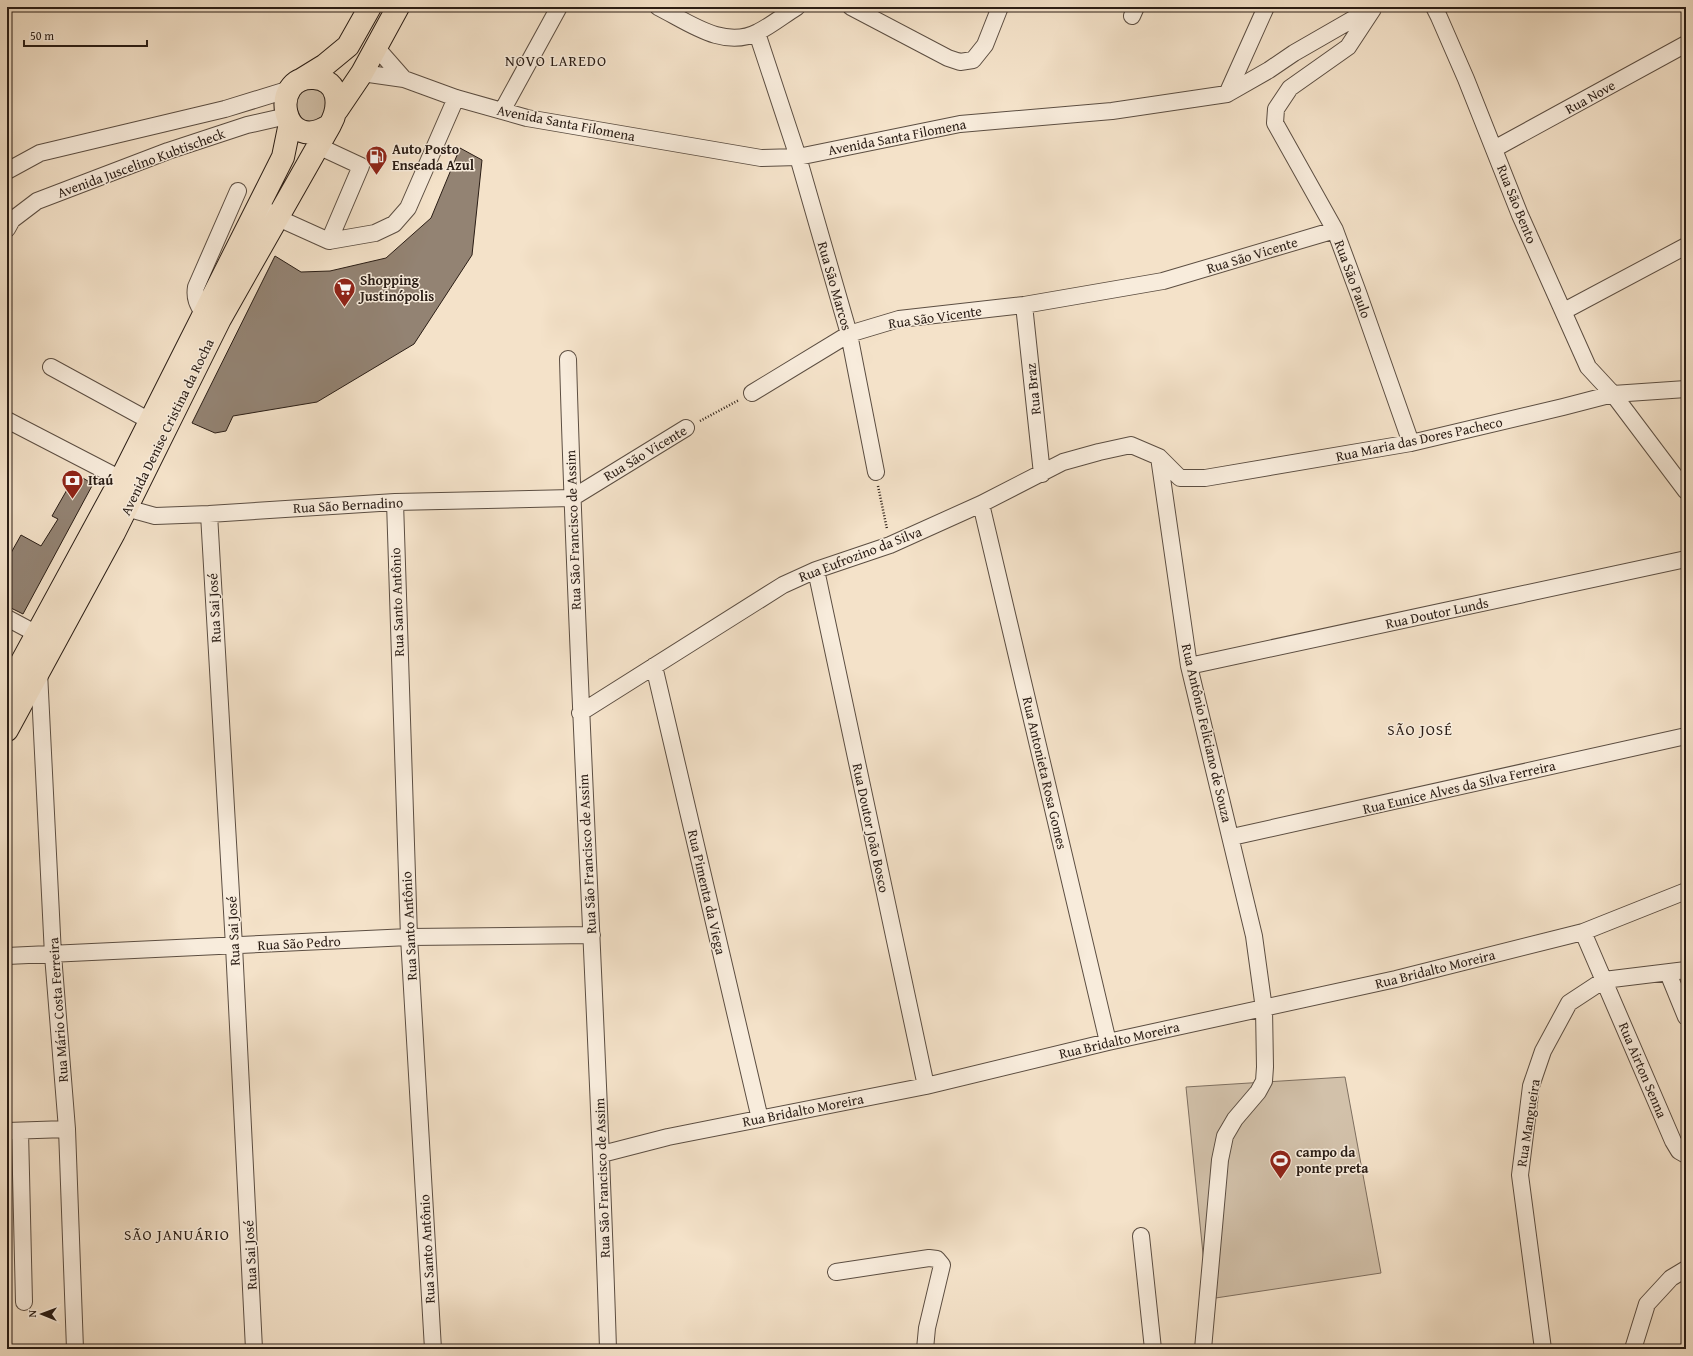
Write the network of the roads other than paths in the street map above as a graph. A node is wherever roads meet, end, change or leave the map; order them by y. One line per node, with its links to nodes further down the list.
1 (370, 7): 16 (highway)
2 (398, 7): 13 (highway, Avenida Denise Cristina da Rocha)
3 (559, 7): 19 (street)
4 (658, 7): 11 (street)
5 (850, 7): 6 (street)
6 (1000, 7)
7 (1266, 7): 17 (street)
8 (1375, 7): 17 (street, Avenida Santa Filomena); 30 (street, Rua São Paulo)
9 (1434, 7): 23 (street, Rua São Bento)
10 (794, 8): 11 (street)
11 (757, 33): 24 (street, Rua São Marcos)
12 (1686, 44): 23 (street, Rua Nove)
13 (375, 46): 14 (highway, Avenida Denise Cristina da Rocha); 15 (street, Avenida Santa Filomena)
14 (362, 73): 15 (street, Avenida Santa Filomena); 20 (highway, Avenida Denise Cristina da Rocha)
15 (404, 79): 18 (street, Avenida Santa Filomena)
16 (294, 85): 20 (highway); 21 (highway); 25 (street, Avenida Juscelino Kubtischeck)
17 (1227, 94): 24 (street, Avenida Santa Filomena)
18 (456, 98): 19 (street, Avenida Santa Filomena); 31 (street)
19 (502, 112): 24 (street, Avenida Santa Filomena)
20 (334, 118): 21 (highway); 22 (highway, Avenida Denise Cristina da Rocha)
21 (288, 120): 27 (highway, Avenida Denise Cristina da Rocha); 29 (street, Avenida Juscelino Kubtischeck)
22 (318, 146): 28 (highway, Avenida Denise Cristina da Rocha); 31 (street)
23 (1494, 149): 34 (street, Rua São Bento)
24 (798, 157): 36 (street, Rua São Marcos)
25 (7, 171)
26 (238, 190): 35 (street)
27 (259, 205): 28 (street); 35 (highway, Avenida Denise Cristina da Rocha)
28 (278, 218): 31 (street); 54 (highway, Avenida Denise Cristina da Rocha)
29 (7, 229)
30 (1335, 230): 33 (street, Rua São Vicente); 45 (street, Rua São Paulo)
31 (329, 241)
32 (1686, 246): 34 (street)
33 (1024, 305): 36 (street, Rua São Vicente); 48 (street, Rua Braz)
34 (1564, 311): 41 (street, Rua São Bento)
35 (204, 315): 43 (highway, Avenida Denise Cristina da Rocha)
36 (849, 334): 40 (street, Rua São Vicente); 47 (street, Rua São Marcos)
37 (568, 359): 51 (street, Rua São Francisco de Assim)
38 (51, 367): 43 (street)
39 (1686, 389): 41 (street, Rua Maria das Dores Pacheco)
40 (752, 393)
41 (1613, 394): 45 (street, Rua Maria das Dores Pacheco); 50 (street, Rua São Bento)
42 (7, 420): 49 (street)
43 (150, 421): 49 (highway, Avenida Denise Cristina da Rocha)
44 (686, 428): 51 (street, Rua São Vicente)
45 (1411, 443): 46 (street, Rua Maria das Dores Pacheco)
46 (1159, 457): 48 (street, Rua Eufrozino da Silva); 61 (street, Rua Antônio Feliciano de Souza)
47 (876, 472)
48 (1042, 474): 53 (street, Rua Eufrozino da Silva)
49 (122, 478): 59 (highway, Avenida Denise Cristina da Rocha)
50 (1686, 491)
51 (572, 498): 52 (street, Rua São Bernadino); 64 (street, Rua São Francisco de Assim)
52 (395, 502): 55 (street, Rua São Bernadino); 71 (street, Rua Santo Antônio)
53 (981, 504): 57 (street, Rua Eufrozino da Silva); 80 (street, Rua Antonieta Rosa Gomes)
54 (126, 508): 55 (street, Rua São Bernadino); 62 (highway, Avenida Denise Cristina da Rocha)
55 (209, 514): 72 (street, Rua Sai José)
56 (1686, 559): 61 (street, Rua Doutor Lunds)
57 (816, 570): 60 (street, Rua Eufrozino da Silva); 81 (street, Rua Doutor João Bosco)
58 (7, 618): 59 (street)
59 (37, 634): 63 (highway, Avenida Denise Cristina da Rocha)
60 (654, 666): 64 (street, Rua Eufrozino da Silva); 82 (street, Rua Pimenta da Viega)
61 (1189, 666): 67 (street, Rua Antônio Feliciano de Souza)
62 (39, 671): 65 (highway, Avenida Denise Cristina da Rocha); 73 (street, Rua Mário Costa Ferreira)
63 (7, 689)
64 (580, 713): 70 (street, Rua São Francisco de Assim)
65 (7, 730)
66 (1686, 736): 67 (street, Rua Eunice Alves da Silva Ferreira)
67 (1232, 837): 78 (street, Rua Antônio Feliciano de Souza)
68 (1686, 891): 69 (street, Rua Bridalto Moreira)
69 (1583, 932): 77 (street); 78 (street, Rua Bridalto Moreira)
70 (592, 935): 71 (street, Rua São Pedro); 85 (street, Rua São Francisco de Assim)
71 (409, 937): 72 (street, Rua São Pedro); 93 (street, Rua Santo Antônio)
72 (234, 946): 73 (street, Rua São Pedro); 92 (street, Rua Sai José)
73 (53, 955): 74 (street, Rua São Pedro); 83 (street, Rua Mário Costa Ferreira)
74 (7, 956)
75 (1686, 970): 76 (street, Rua Mangueira)
76 (1668, 973): 77 (street, Rua Mangueira); 79 (street)
77 (1604, 980): 86 (street, Rua Airton Senna); 98 (street, Rua Mangueira)
78 (1264, 1009): 80 (street, Rua Bridalto Moreira); 97 (street, Rua Antônio Feliciano de Souza)
79 (1686, 1017)
80 (1108, 1042): 81 (street, Rua Bridalto Moreira)
81 (926, 1086): 82 (street, Rua Bridalto Moreira)
82 (760, 1118): 85 (street, Rua Bridalto Moreira)
83 (67, 1129): 84 (street); 91 (street, Rua Mário Costa Ferreira)
84 (14, 1131): 90 (street)
85 (602, 1154): 94 (street, Rua São Francisco de Assim)
86 (1686, 1155)
87 (1141, 1236): 96 (street)
88 (1686, 1269): 99 (street)
89 (836, 1272): 95 (street)
90 (24, 1302)
91 (75, 1349)
92 (254, 1349)
93 (432, 1349)
94 (608, 1349)
95 (925, 1349)
96 (1153, 1349)
97 (1204, 1349)
98 (1543, 1349)
99 (1633, 1349)

